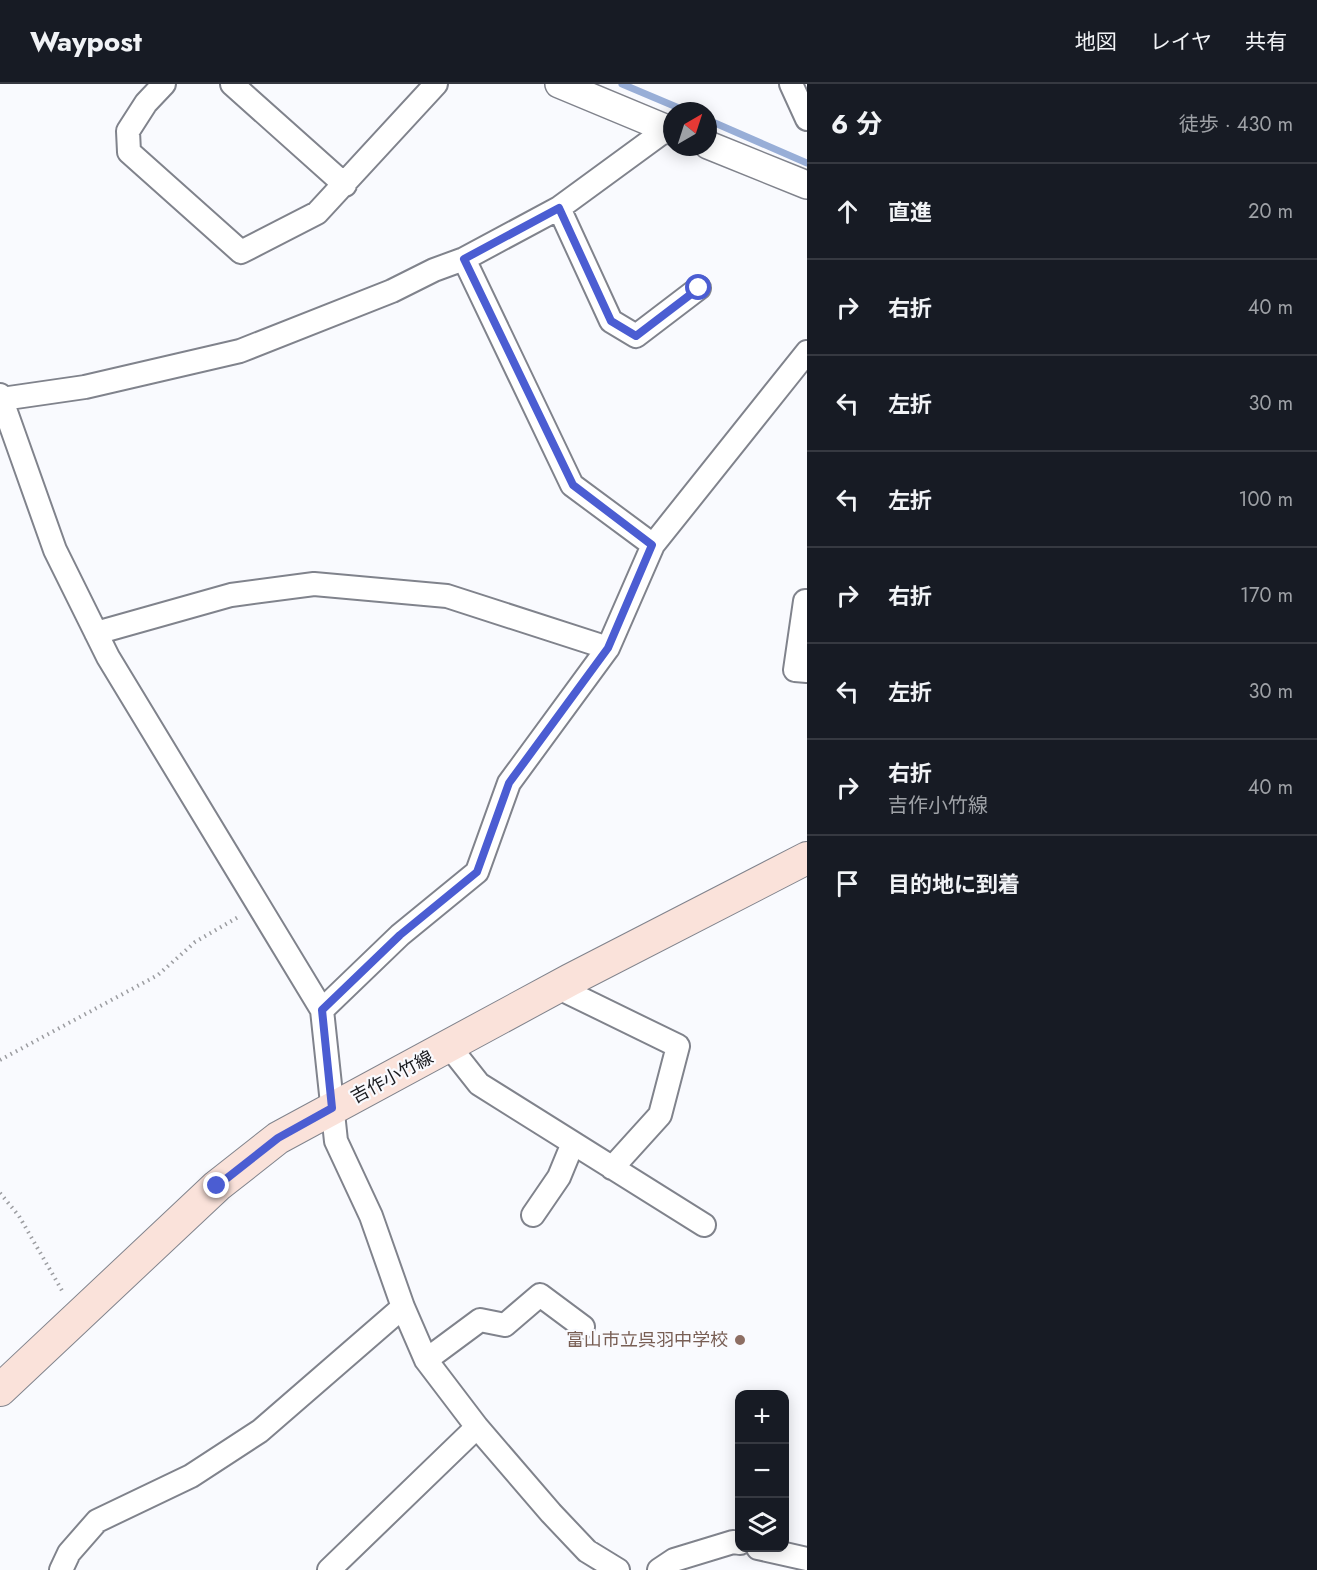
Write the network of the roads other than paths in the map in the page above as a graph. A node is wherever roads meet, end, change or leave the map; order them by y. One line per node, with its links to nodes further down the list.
1 (164, 84): 10 (street)
2 (232, 84): 10 (street)
3 (436, 84): 10 (street)
4 (560, 84): 7 (street)
5 (791, 84): 6 (street)
6 (807, 119)
7 (663, 127)
8 (663, 135): 12 (street)
9 (717, 149): 11 (street)
10 (345, 185)
11 (807, 185)
12 (559, 208): 13 (street); 14 (street)
13 (464, 259): 16 (street); 17 (street)
14 (699, 288)
15 (807, 352): 17 (street)
16 (1, 398): 19 (street)
17 (652, 545): 20 (street)
18 (807, 601): 21 (street)
19 (96, 633): 20 (street); 24 (street)
20 (608, 648): 24 (street)
21 (807, 671)
22 (807, 858): 23 (main road, 吉作小竹線)
23 (557, 987): 25 (main road, 吉作小竹線); 28 (street)
24 (322, 1010): 26 (street)
25 (449, 1046): 26 (main road, 吉作小竹線); 27 (street)
26 (332, 1108): 31 (street); 34 (main road, 吉作小竹線)
27 (573, 1143): 28 (street); 29 (street)
28 (612, 1168): 30 (street)
29 (533, 1215)
30 (704, 1225)
31 (402, 1307): 33 (street); 39 (street)
32 (583, 1327): 33 (street)
33 (426, 1360): 35 (street)
34 (0, 1390)
35 (477, 1427): 40 (street); 41 (street)
36 (735, 1542): 42 (street)
37 (776, 1552): 38 (street)
38 (807, 1559)
39 (61, 1570)
40 (329, 1570)
41 (618, 1570)
42 (659, 1570)

